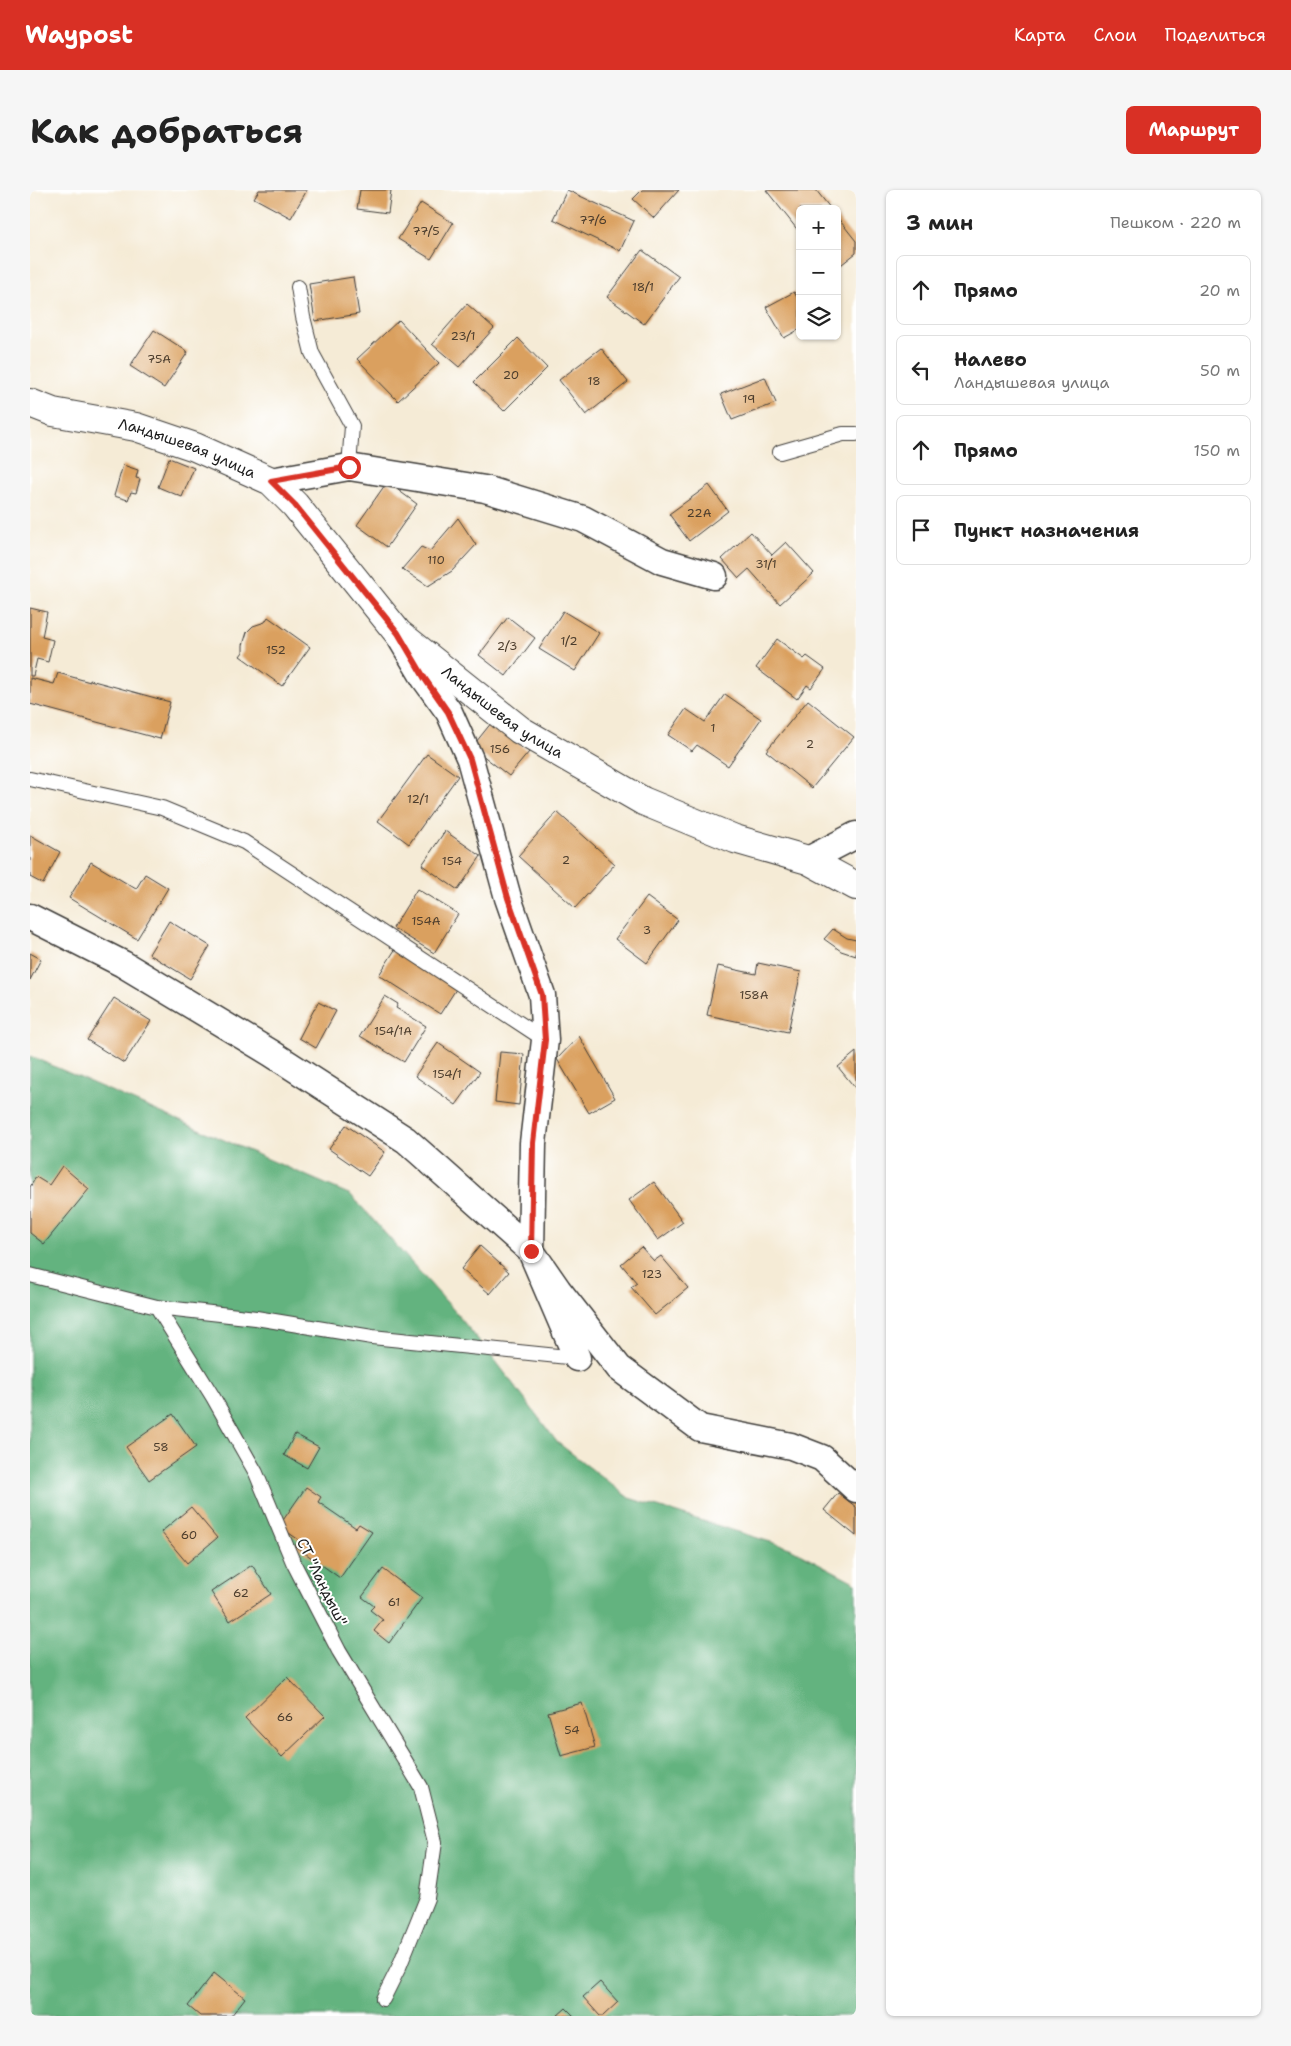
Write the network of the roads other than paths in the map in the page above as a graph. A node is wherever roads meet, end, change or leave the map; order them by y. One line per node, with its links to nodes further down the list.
1 (298, 287): 5 (lane)
2 (30, 403): 6 (street, Ландышевая улица)
3 (856, 434): 4 (lane)
4 (780, 452)
5 (349, 467): 6 (street); 7 (street)
6 (271, 481): 8 (street, Ландышевая улица)
7 (714, 576)
8 (398, 633): 11 (street, Ландышевая улица); 14 (street)
9 (30, 779): 14 (lane)
10 (856, 835): 11 (street)
11 (808, 860): 12 (street, Ландышевая улица)
12 (856, 886)
13 (30, 917): 15 (street)
14 (545, 1040): 15 (street)
15 (531, 1251): 18 (street); 19 (street)
16 (30, 1275): 17 (lane)
17 (157, 1307): 18 (lane); 20 (lane, СТ "Ландыш")
18 (577, 1358)
19 (856, 1489)
20 (383, 1999)

